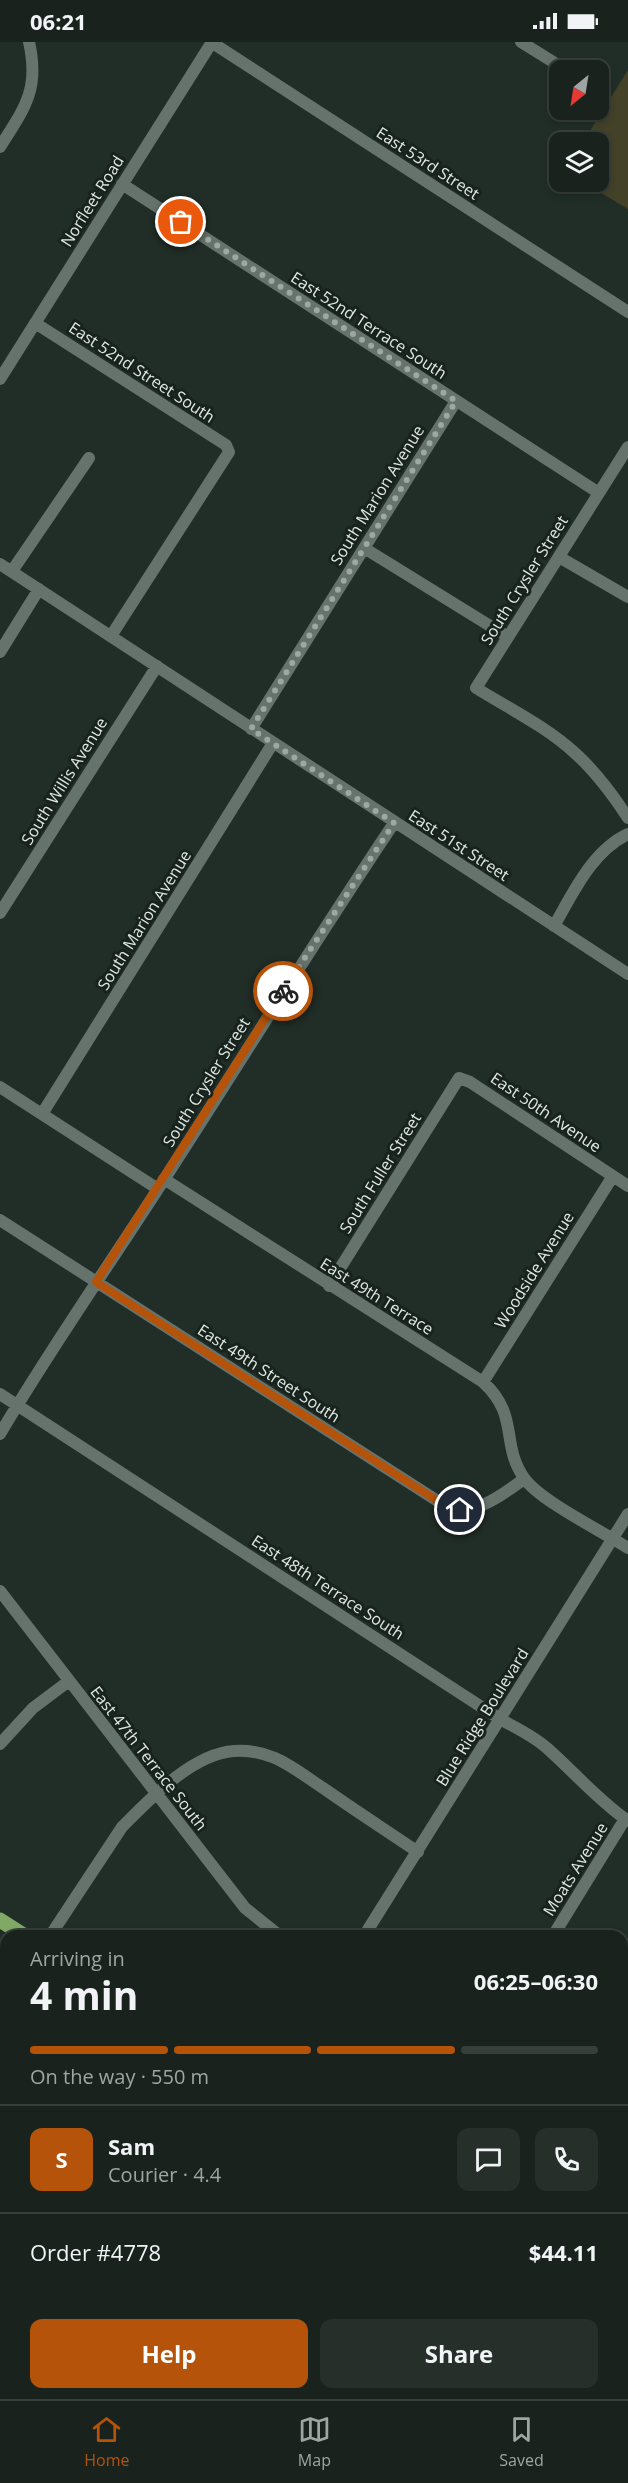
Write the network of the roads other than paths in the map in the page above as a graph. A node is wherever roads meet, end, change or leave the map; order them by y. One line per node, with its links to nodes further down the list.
1 (29, 42): 5 (street)
2 (211, 42): 6 (street, Norfleet Road); 7 (street, East 53rd Street)
3 (521, 42): 4 (street)
4 (550, 60)
5 (0, 147)
6 (122, 184): 8 (street, Norfleet Road); 10 (street, East 52nd Terrace South)
7 (628, 312)
8 (35, 323): 9 (street, Norfleet Road); 20 (street, East 52nd Street South)
9 (0, 379)
10 (456, 401): 13 (street, East 52nd Terrace South); 14 (street, South Marion Avenue)
11 (628, 447): 13 (street, South Crysler Street)
12 (89, 458): 17 (street)
13 (599, 493): 15 (street, South Crysler Street)
14 (364, 548): 21 (street); 24 (street, South Marion Avenue)
15 (559, 556): 19 (street); 21 (street, South Crysler Street)
16 (0, 564): 17 (street)
17 (12, 572): 18 (street)
18 (39, 589): 20 (street); 22 (street)
19 (628, 597)
20 (111, 636): 23 (street)
21 (508, 637): 26 (street, South Crysler Street)
22 (0, 652)
23 (157, 666): 24 (street); 29 (street, South Willis Avenue)
24 (251, 729): 25 (street, East 51st Street)
25 (273, 743): 27 (street, East 51st Street); 35 (street, South Marion Avenue)
26 (628, 818)
27 (394, 823): 31 (street, East 51st Street); 37 (street, South Crysler Street)
28 (628, 834): 31 (street)
29 (4, 899): 30 (street, South Willis Avenue)
30 (0, 913)
31 (554, 926): 32 (street, East 51st Street)
32 (628, 974)
33 (459, 1078): 36 (street, East 50th Avenue); 41 (street, South Fuller Street)
34 (0, 1087): 35 (street, East 49th Terrace)
35 (42, 1114): 37 (street, East 49th Terrace)
36 (613, 1176): 38 (street, East 50th Avenue); 42 (street, Woodside Avenue)
37 (161, 1184): 40 (street, South Crysler Street); 41 (street, East 49th Terrace)
38 (628, 1186)
39 (0, 1220): 40 (street, East 49th Street South)
40 (96, 1282): 44 (street, South Crysler Street); 46 (street, East 49th Street South)
41 (329, 1286): 42 (street, East 49th Terrace)
42 (483, 1382): 46 (street, East 49th Terrace)
43 (0, 1394): 44 (street, East 48th Terrace South)
44 (17, 1406): 45 (street, South Crysler Street); 52 (street, East 48th Terrace South)
45 (0, 1434)
46 (524, 1479): 48 (street)
47 (628, 1514): 48 (street, Blue Ridge Boulevard)
48 (613, 1538): 49 (street); 52 (street, Blue Ridge Boulevard)
49 (628, 1548)
50 (0, 1591): 51 (street, East 47th Terrace South)
51 (69, 1681): 53 (street); 54 (street, East 47th Terrace South)
52 (500, 1719): 55 (street, East 48th Terrace South); 56 (street, Blue Ridge Boulevard)
53 (0, 1744)
54 (156, 1794): 56 (street); 59 (street); 60 (street, East 47th Terrace South)
55 (627, 1820): 62 (street, Moats Avenue)
56 (418, 1851): 61 (street, Blue Ridge Boulevard)
57 (0, 1920): 58 (main road)
58 (16, 1930)
59 (54, 1930)
60 (272, 1930)
61 (368, 1930)
62 (557, 1930)

